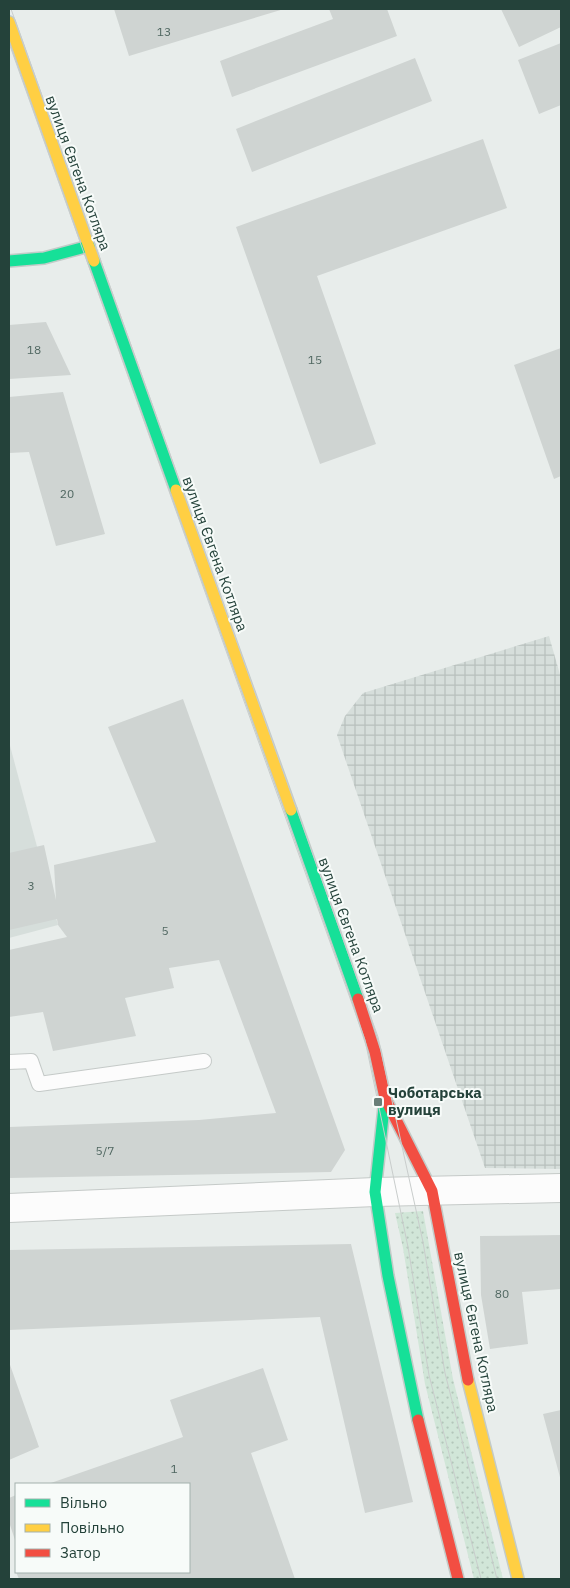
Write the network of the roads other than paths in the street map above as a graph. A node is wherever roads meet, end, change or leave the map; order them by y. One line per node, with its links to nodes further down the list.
1 (9, 22): 2 (main road, вулиця Євгена Котляра)
2 (12, 39): 3 (main road, вулиця Євгена Котляра)
3 (89, 246): 4 (main road); 7 (main road, вулиця Євгена Котляра)
4 (9, 261)
5 (204, 1061): 6 (lane)
6 (9, 1062)
7 (385, 1098): 9 (main road, вулиця Євгена Котляра); 10 (main road, вулиця Євгена Котляра)
8 (561, 1188): 9 (street)
9 (432, 1191): 10 (street); 13 (main road, вулиця Євгена Котляра)
10 (375, 1192): 11 (street); 12 (main road, вулиця Євгена Котляра)
11 (9, 1208)
12 (458, 1579)
13 (518, 1579)

